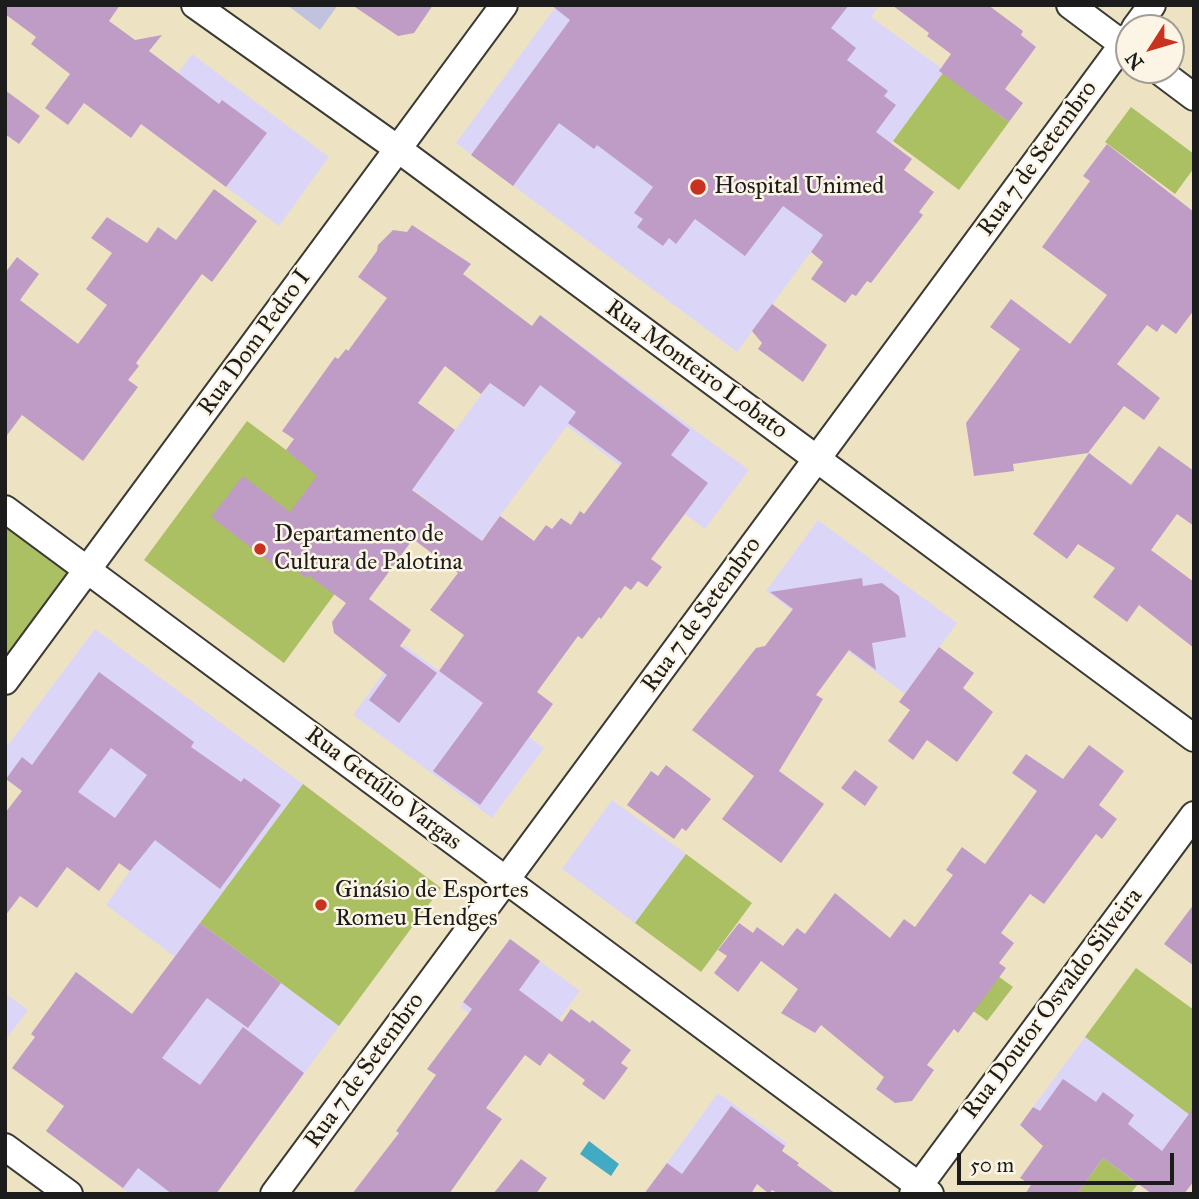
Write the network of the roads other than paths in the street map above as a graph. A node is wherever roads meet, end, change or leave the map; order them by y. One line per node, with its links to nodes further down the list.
1 (195, 5): 8 (street, Rua Monteiro Lobato)
2 (504, 5): 8 (street, Rua Dom Pedro I)
3 (1070, 5): 4 (street)
4 (1115, 31)
5 (1115, 58): 9 (street, Rua 7 de Setembro)
6 (1177, 84): 7 (street)
7 (1194, 97)
8 (398, 149): 9 (street, Rua Monteiro Lobato); 11 (street, Rua Dom Pedro I)
9 (817, 459): 13 (street, Rua Monteiro Lobato); 15 (street, Rua 7 de Setembro)
10 (5, 509): 11 (street, Rua Getúlio Vargas)
11 (87, 570): 12 (street, Rua Dom Pedro I); 15 (street, Rua Getúlio Vargas)
12 (5, 681)
13 (1194, 738)
14 (1194, 815): 17 (street, Rua Doutor Osvaldo Silveira)
15 (506, 880): 17 (street, Rua Getúlio Vargas); 19 (street, Rua 7 de Setembro)
16 (5, 1147): 18 (street)
17 (920, 1191)
18 (69, 1194)
19 (274, 1194)

